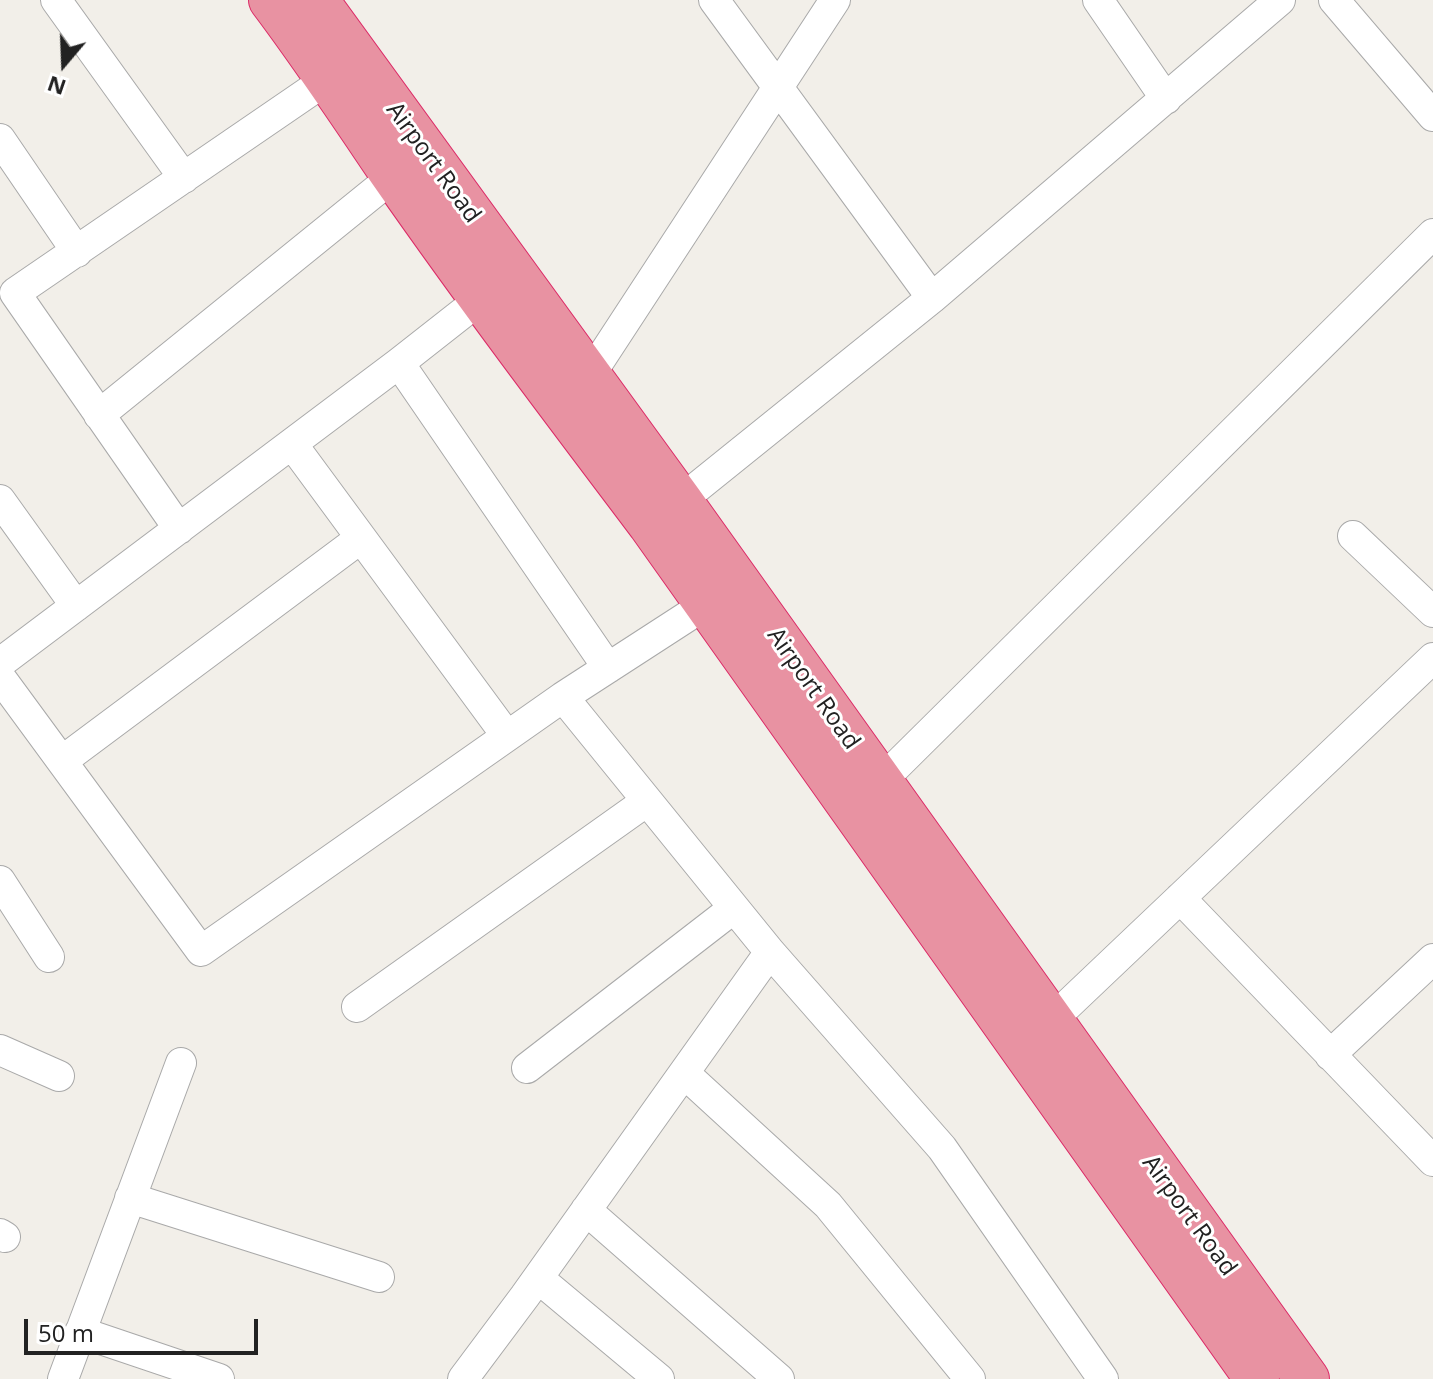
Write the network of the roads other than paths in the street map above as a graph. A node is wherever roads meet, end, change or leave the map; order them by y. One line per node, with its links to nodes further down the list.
1 (56, 0): 15 (street)
2 (271, 0): 9 (highway, Airport Road)
3 (316, 0): 22 (highway, Airport Road)
4 (714, 0): 10 (street)
5 (835, 0): 10 (street)
6 (1098, 0): 11 (street)
7 (1280, 0): 11 (street)
8 (1334, 0): 12 (street)
9 (329, 78): 14 (highway, Airport Road); 15 (street)
10 (778, 88): 20 (street); 22 (street)
11 (1166, 99): 20 (street)
12 (1433, 116)
13 (0, 139): 17 (street)
14 (394, 176): 19 (highway, Airport Road); 23 (street)
15 (184, 178): 17 (street)
16 (1433, 234): 40 (street)
17 (77, 252): 18 (street)
18 (8, 297): 23 (street)
19 (483, 297): 21 (street); 30 (highway, Airport Road)
20 (932, 298): 26 (street)
21 (399, 363): 24 (street); 35 (street)
22 (588, 378): 26 (highway, Airport Road)
23 (99, 415): 27 (street)
24 (292, 444): 27 (street); 29 (street)
25 (0, 500): 31 (street)
26 (680, 501): 40 (highway, Airport Road)
27 (179, 529): 31 (street)
28 (1353, 536): 32 (street)
29 (361, 538): 38 (street); 39 (street)
30 (705, 605): 35 (street); 40 (highway, Airport Road)
31 (76, 606): 34 (street)
32 (1433, 612)
33 (1433, 658): 43 (street)
34 (0, 663)
35 (608, 668): 37 (street)
36 (0, 677): 39 (street)
37 (563, 697): 38 (street); 41 (street)
38 (507, 736): 39 (street)
39 (62, 761)
40 (866, 796): 49 (highway, Airport Road)
41 (647, 801): 44 (street); 48 (street)
42 (0, 881): 46 (street)
43 (1180, 898): 49 (street); 51 (street)
44 (734, 908): 45 (street); 53 (street)
45 (770, 952): 54 (street); 68 (street)
46 (49, 957)
47 (1433, 959): 51 (street)
48 (357, 1007)
49 (1036, 1036): 69 (highway, Airport Road); 70 (highway, Airport Road)
50 (0, 1050): 55 (street)
51 (1330, 1055): 56 (street)
52 (181, 1063): 57 (street)
53 (527, 1068)
54 (684, 1073): 58 (street); 67 (street)
55 (59, 1076)
56 (1433, 1161)
57 (130, 1198): 59 (street); 61 (street)
58 (586, 1210): 60 (street); 66 (street)
59 (379, 1277)
60 (538, 1278): 64 (street); 65 (street)
61 (80, 1332): 62 (street); 63 (street)
62 (63, 1379)
63 (219, 1379)
64 (463, 1379)
65 (659, 1379)
66 (779, 1379)
67 (970, 1379)
68 (1103, 1379)
69 (1257, 1379)
70 (1307, 1379)

